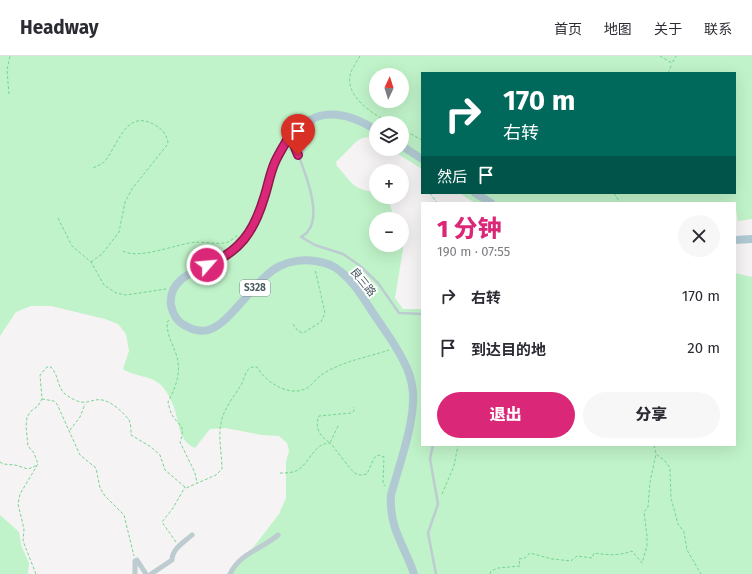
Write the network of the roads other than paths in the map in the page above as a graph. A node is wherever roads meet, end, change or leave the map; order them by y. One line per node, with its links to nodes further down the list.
1 (316, 116): 2 (main road); 3 (main road); 6 (lane)
2 (369, 126)
3 (290, 135): 6 (lane); 19 (main road, 良三路 / S328)
4 (409, 150): 5 (main road)
5 (421, 157)
6 (300, 159): 11 (lane)
7 (477, 194): 8 (main road)
8 (489, 202)
9 (752, 239): 10 (main road)
10 (736, 240)
11 (421, 314)
12 (433, 446): 20 (lane)
13 (192, 535): 17 (street)
14 (278, 535): 18 (street)
15 (135, 574): 16 (street)
16 (146, 574)
17 (151, 574)
18 (230, 574)
19 (414, 574)
20 (436, 574)

